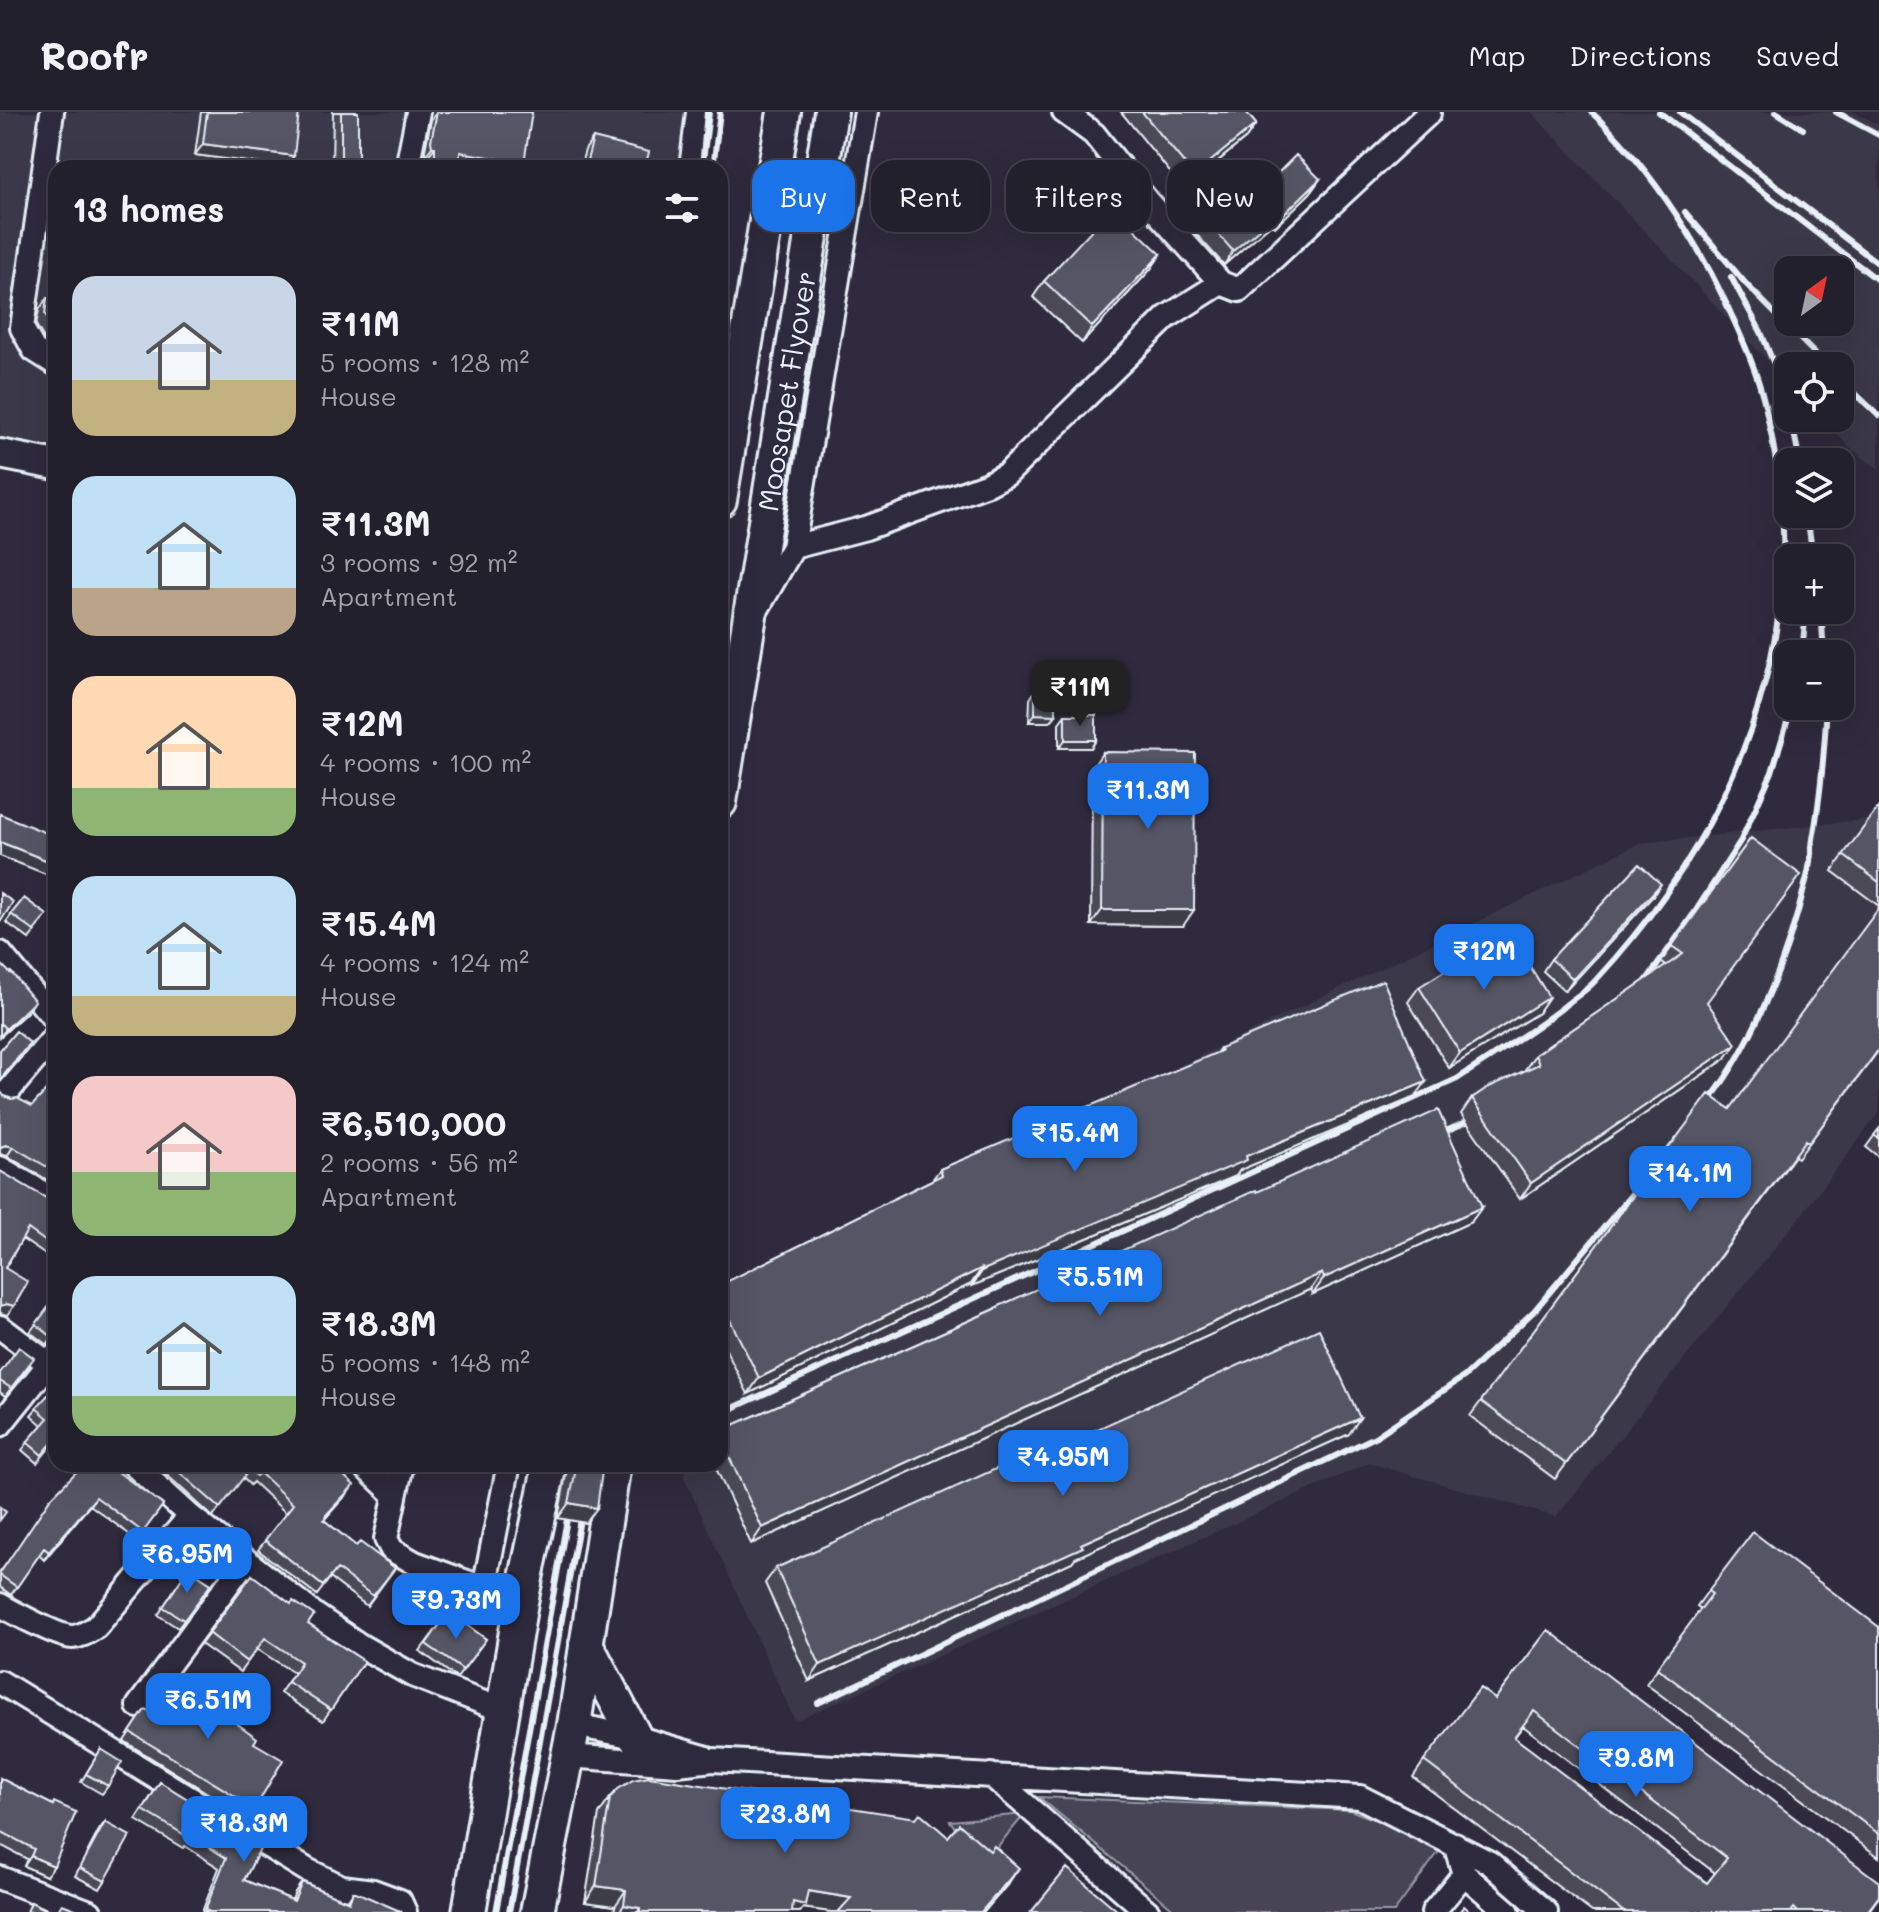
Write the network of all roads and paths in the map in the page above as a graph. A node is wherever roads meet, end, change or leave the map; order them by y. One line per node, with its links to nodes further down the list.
1 (52, 112): 12 (street)
2 (418, 112): 9 (street)
3 (698, 112): 10 (street)
4 (784, 112): 13 (highway, Moosapet Flyover)
5 (831, 112): 16 (highway, Moosapet Flyover)
6 (866, 112): 16 (street)
7 (1064, 112): 11 (street)
8 (1429, 113): 11 (street)
9 (409, 160)
10 (692, 160)
11 (1221, 283): 16 (street)
12 (48, 359)
13 (728, 452)
14 (0, 454): 15 (main road)
15 (48, 463)
16 (778, 544): 17 (highway, Moosapet Flyover)
17 (728, 753)
18 (1, 955): 19 (street)
19 (48, 1011)
20 (48, 1044): 21 (street)
21 (6, 1094)
22 (0, 1168): 23 (street)
23 (48, 1196)
24 (0, 1327): 25 (street)
25 (48, 1365): 26 (street)
26 (0, 1425)
27 (142, 1472): 34 (street)
28 (371, 1472): 33 (street)
29 (400, 1472): 33 (street)
30 (507, 1472): 36 (street)
31 (548, 1472): 37 (highway)
32 (613, 1472): 39 (highway)
33 (395, 1495): 36 (street)
34 (190, 1516): 35 (street); 38 (street)
35 (246, 1560): 41 (street); 42 (street)
36 (484, 1588): 37 (street)
37 (521, 1602): 42 (highway)
38 (0, 1605)
39 (586, 1644): 43 (highway); 44 (highway)
40 (1, 1686): 51 (street)
41 (138, 1706)
42 (502, 1710): 52 (highway)
43 (635, 1737): 44 (street); 45 (street)
44 (570, 1740): 45 (street); 53 (highway)
45 (713, 1760): 46 (street)
46 (991, 1775): 47 (street); 54 (street)
47 (1455, 1844): 48 (street); 57 (street)
48 (1464, 1874): 55 (street); 56 (street)
49 (0, 1878): 50 (street)
50 (88, 1912)
51 (405, 1912)
52 (469, 1912)
53 (537, 1912)
54 (1148, 1912)
55 (1433, 1912)
56 (1508, 1912)
57 (1546, 1912)

